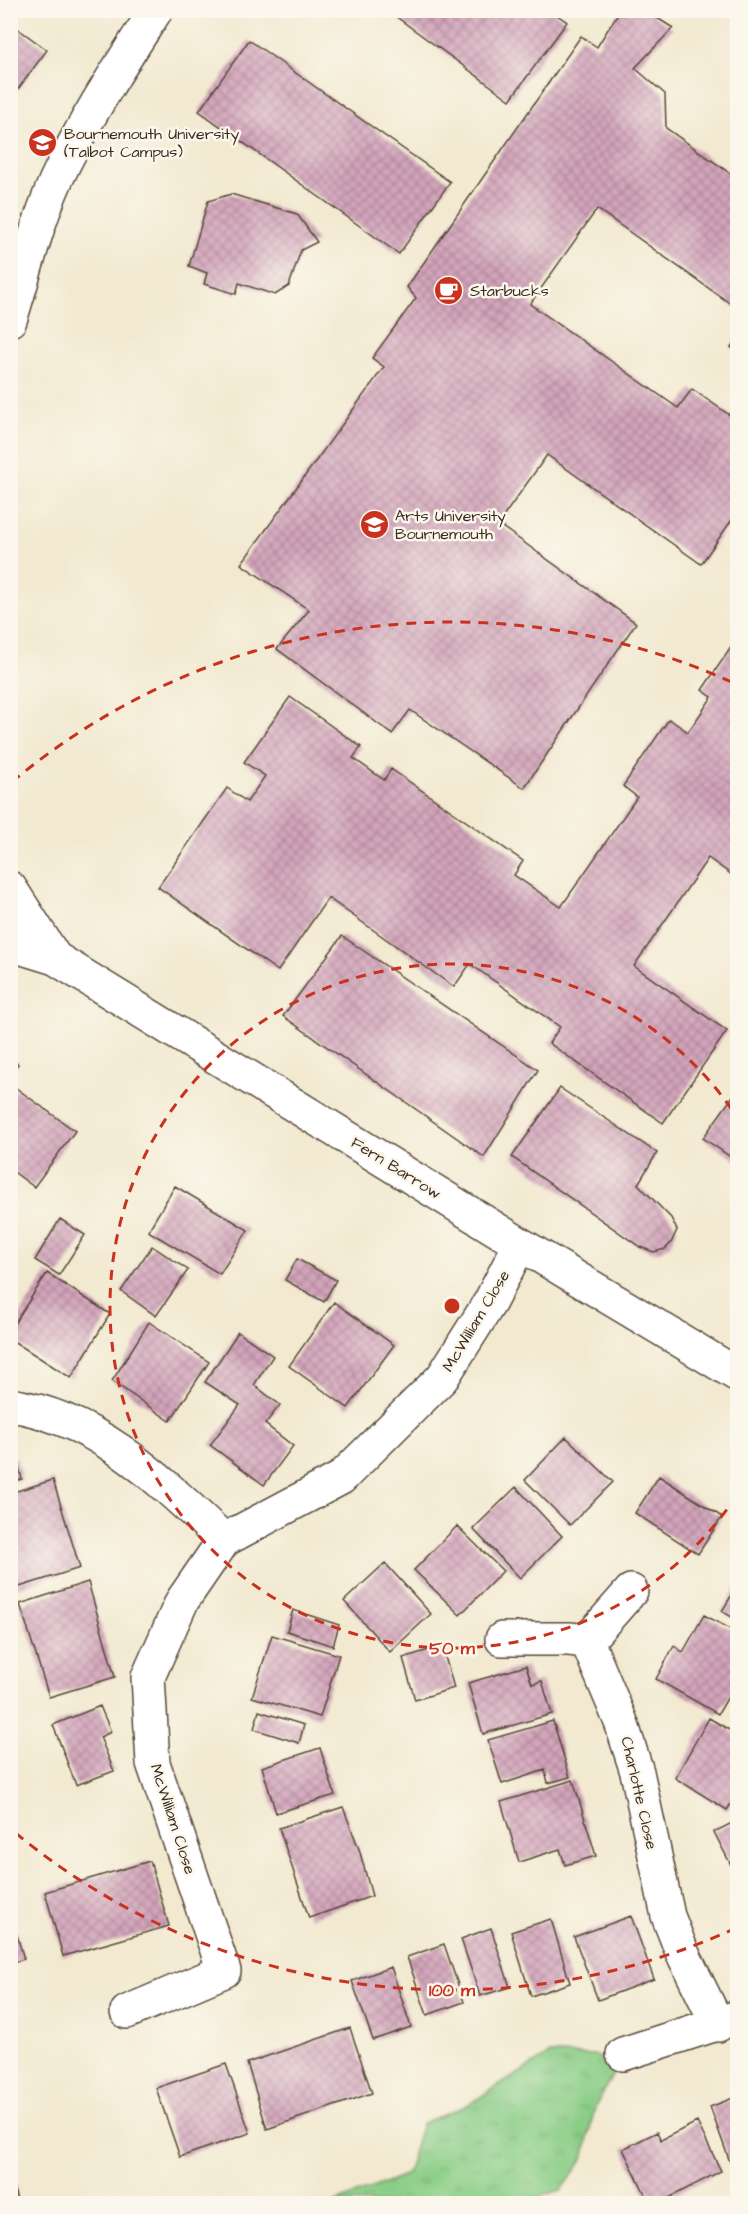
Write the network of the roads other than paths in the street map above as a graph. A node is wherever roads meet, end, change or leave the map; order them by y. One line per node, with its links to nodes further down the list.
1 (156, 10): 2 (street)
2 (10, 320)
3 (10, 888): 5 (street, Fern Barrow)
4 (10, 944): 5 (street, Fern Barrow)
5 (55, 958): 6 (street, Fern Barrow)
6 (520, 1244): 7 (street, Fern Barrow); 9 (street, McWilliam Close)
7 (738, 1375)
8 (10, 1405): 9 (street)
9 (224, 1540): 13 (street, McWilliam Close)
10 (631, 1591): 12 (street)
11 (502, 1639): 12 (street)
12 (587, 1641): 14 (street, Charlotte Close)
13 (127, 2012)
14 (728, 2021): 15 (street, Charlotte Close)
15 (623, 2054)

